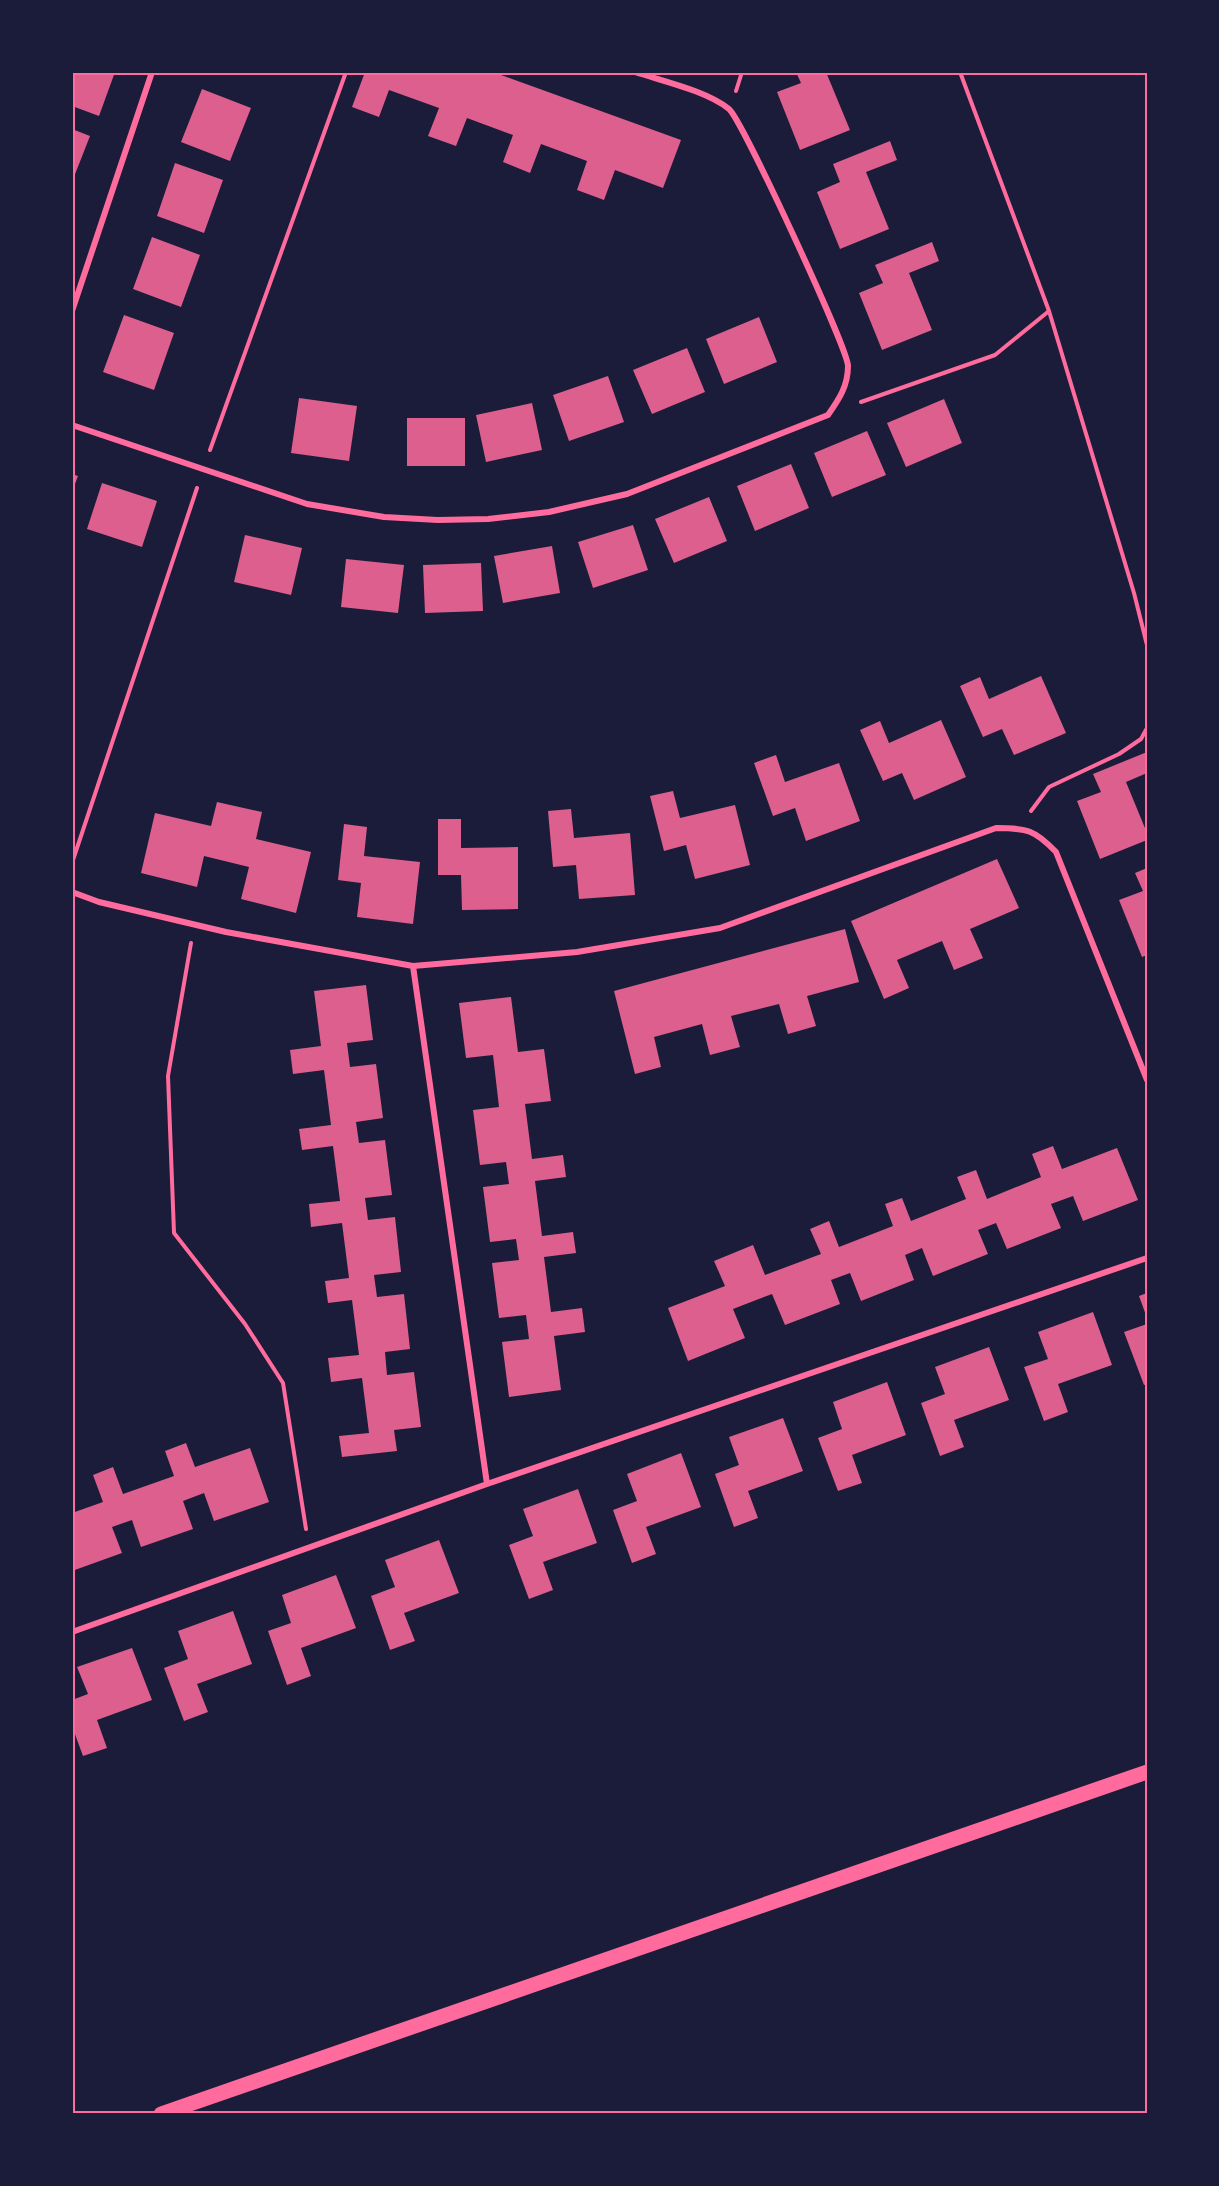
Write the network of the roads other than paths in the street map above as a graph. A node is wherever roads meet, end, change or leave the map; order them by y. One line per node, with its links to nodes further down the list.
1 (152, 72): 3 (street)
2 (635, 72): 4 (street)
3 (72, 311)
4 (72, 425)
5 (72, 892): 6 (street)
6 (413, 966): 7 (street); 9 (street)
7 (1147, 1080)
8 (1147, 1258): 9 (street)
9 (487, 1484): 10 (street)
10 (72, 1632)
11 (1147, 1772): 12 (main road)
12 (161, 2114)

